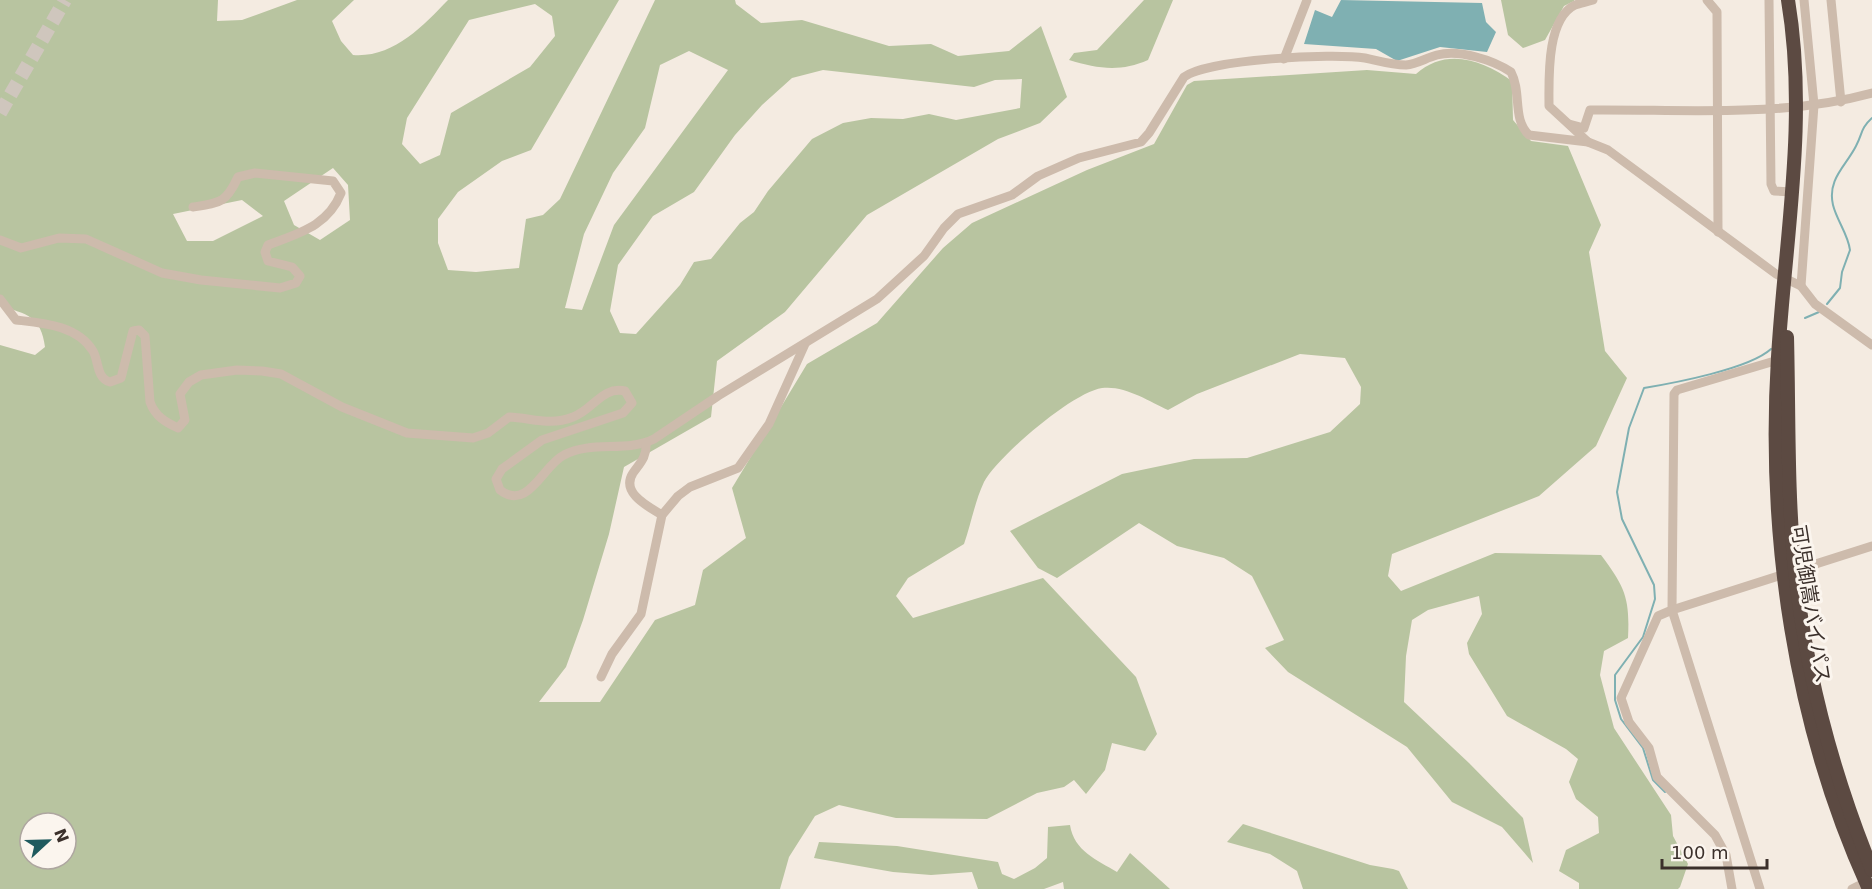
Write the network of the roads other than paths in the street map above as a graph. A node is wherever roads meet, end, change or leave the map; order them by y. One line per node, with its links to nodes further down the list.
1 (1307, 0): 8 (street)
2 (1593, 0): 15 (street)
3 (1707, 0): 14 (street)
4 (1769, 0): 13 (street)
5 (1788, 0): 12 (highway, 可児御嵩バイパス)
6 (1804, 0): 11 (street)
7 (1831, 0): 10 (street)
8 (1284, 59): 16 (street); 24 (street)
9 (1872, 93): 10 (street)
10 (1841, 102): 11 (street)
11 (1814, 105): 12 (street); 22 (street)
12 (1797, 107): 13 (street); 17 (highway, 可児御嵩バイパス)
13 (1770, 108): 14 (street); 17 (street)
14 (1718, 109): 15 (street); 19 (street)
15 (1569, 124): 16 (street)
16 (1588, 142): 19 (street)
17 (1793, 192): 21 (highway, 可児御嵩バイパス)
18 (193, 207): 20 (street)
19 (1718, 232): 21 (street)
20 (0, 240)
21 (1786, 279): 22 (street); 26 (highway, 可児御嵩バイパス); 30 (highway, 可児御嵩バイパス)
22 (1801, 286): 25 (street)
23 (0, 299): 27 (street)
24 (805, 344): 27 (street); 28 (street)
25 (1872, 345)
26 (1778, 360): 30 (highway, 可児御嵩バイパス); 31 (street)
27 (646, 443): 28 (street)
28 (662, 515): 32 (street)
29 (1872, 546): 30 (street)
30 (1789, 572): 31 (street); 33 (highway, 可児御嵩バイパス)
31 (1672, 610): 34 (street); 35 (street)
32 (601, 677)
33 (1869, 880): 36 (street)
34 (1732, 889)
35 (1760, 889)
36 (1852, 889)

